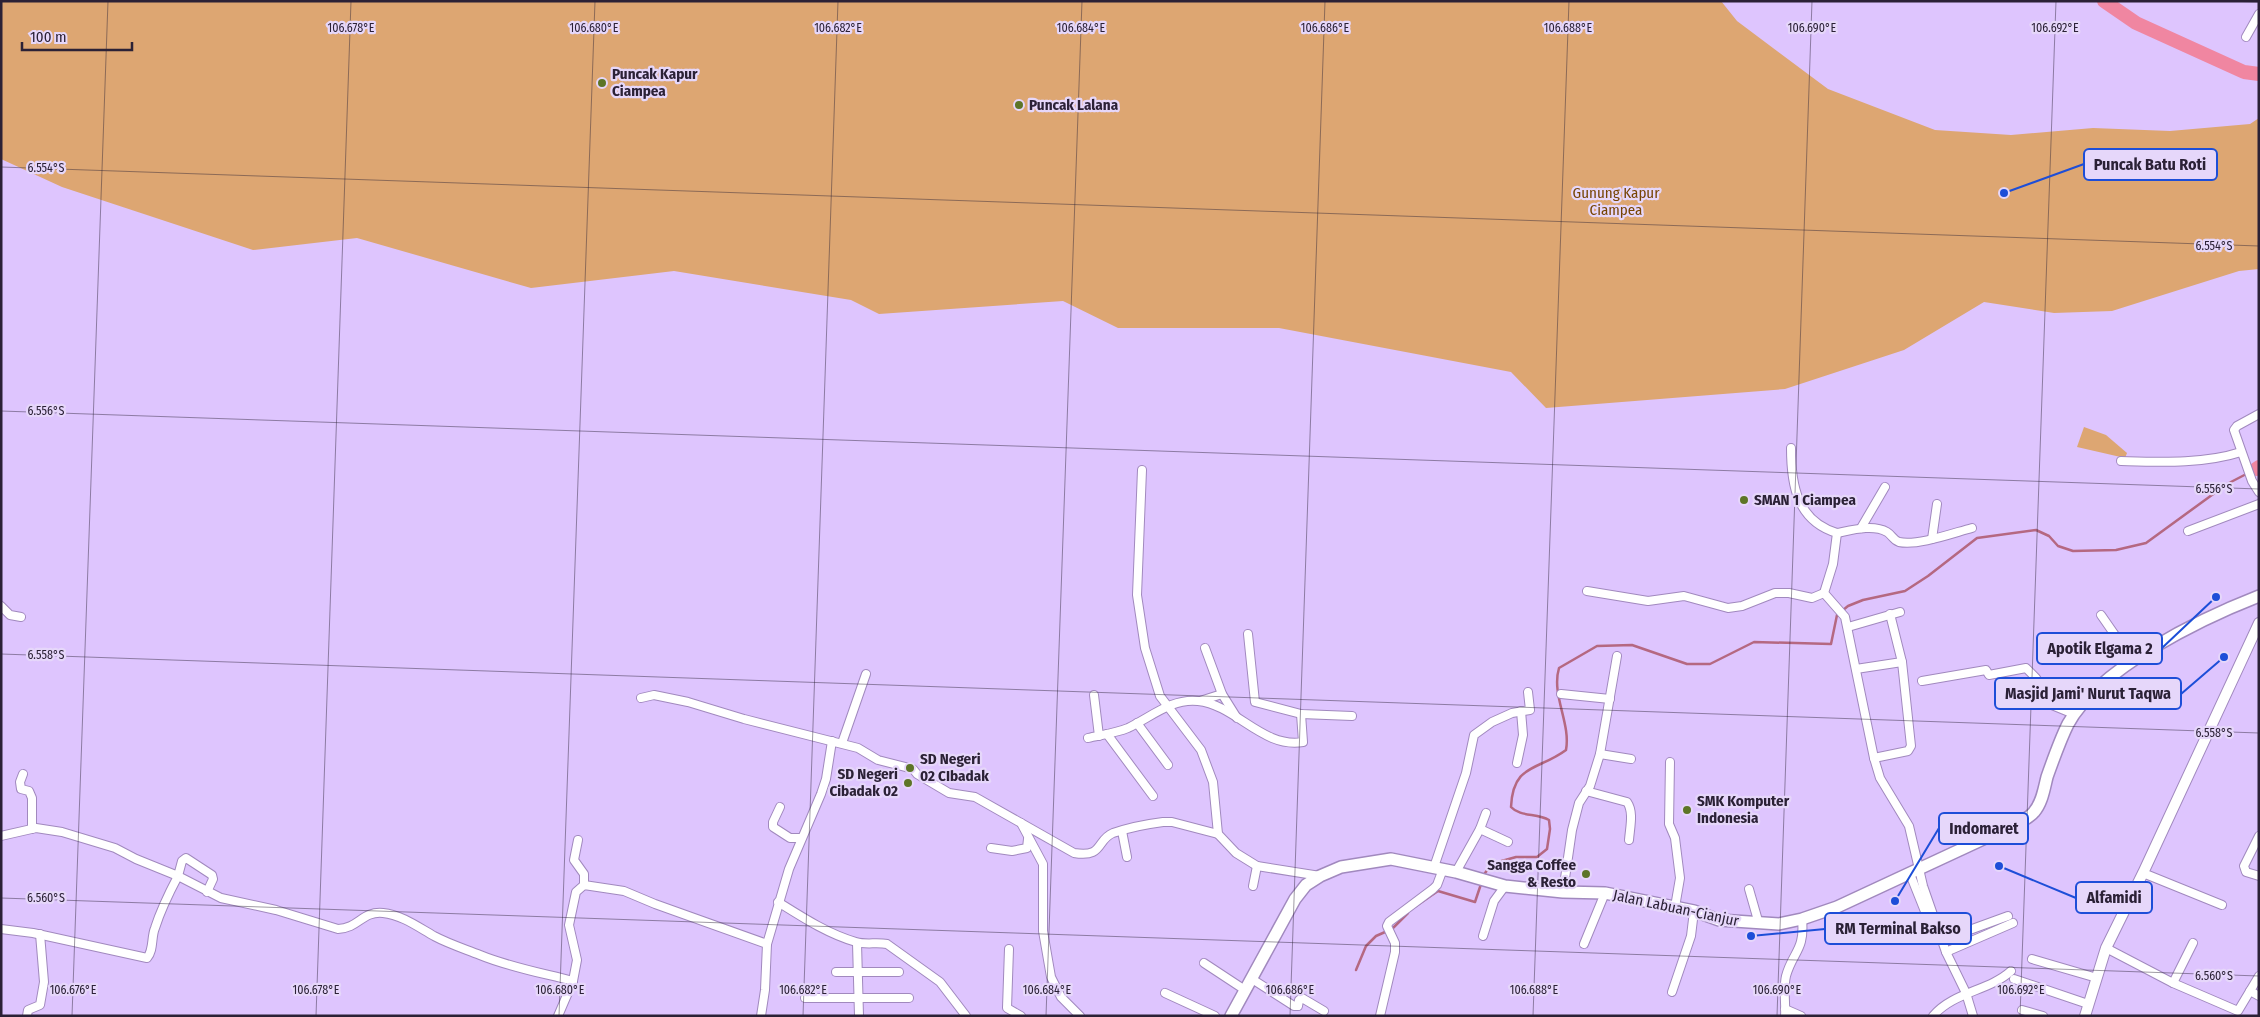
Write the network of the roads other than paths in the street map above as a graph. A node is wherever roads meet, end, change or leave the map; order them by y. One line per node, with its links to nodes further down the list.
1 (2259, 14): 2 (street)
2 (2246, 37)
3 (2259, 414): 5 (street)
4 (1791, 448): 15 (street)
5 (2241, 452): 6 (street); 9 (street)
6 (2121, 461)
7 (1142, 470): 42 (street)
8 (1885, 487): 12 (street)
9 (2259, 492)
10 (1937, 504): 16 (street)
11 (2259, 504): 14 (street)
12 (1861, 528): 15 (street); 16 (street)
13 (1972, 528): 16 (street)
14 (2188, 531)
15 (1837, 533): 18 (street)
16 (1932, 539)
17 (1587, 591): 18 (street)
18 (1824, 593): 26 (street)
19 (2259, 596): 30 (highway, Jalan Labuan-Cianjur)
20 (1, 606): 24 (street)
21 (1900, 612): 22 (street)
22 (1890, 614): 26 (street); 31 (street)
23 (2101, 615): 30 (street)
24 (21, 616)
25 (2258, 624): 83 (main road)
26 (1848, 627): 32 (street)
27 (1248, 634): 44 (street)
28 (1205, 648): 36 (street)
29 (1617, 656): 40 (street)
30 (2133, 661): 45 (highway, Jalan Labuan-Cianjur)
31 (1902, 662): 32 (street); 55 (street)
32 (1856, 668): 55 (street)
33 (866, 674): 53 (street)
34 (1922, 681): 45 (street)
35 (1528, 692): 43 (street)
36 (1222, 694): 41 (street); 47 (street)
37 (1561, 694): 40 (street)
38 (1094, 695): 50 (street)
39 (641, 698): 52 (street)
40 (1610, 698): 54 (street)
41 (1200, 701): 42 (street); 47 (street)
42 (1167, 707): 48 (street); 69 (street)
43 (1521, 711): 58 (street); 80 (street)
44 (1301, 714): 46 (street); 47 (street)
45 (2074, 714): 82 (highway, Jalan Labuan-Cianjur)
46 (1352, 716)
47 (1238, 720)
48 (1137, 723): 49 (street); 59 (street)
49 (1107, 734): 50 (street); 62 (street)
50 (1098, 736): 51 (street)
51 (1088, 738)
52 (832, 741): 53 (street); 71 (street)
53 (842, 743): 65 (street)
54 (1600, 754): 56 (street); 61 (street)
55 (1874, 758): 82 (street)
56 (1631, 759)
57 (1670, 762): 96 (street)
58 (1517, 763)
59 (1168, 765)
60 (23, 774): 66 (street)
61 (1586, 792): 74 (street); 92 (street)
62 (1153, 796)
63 (780, 806): 71 (street)
64 (1486, 813): 67 (street)
65 (1021, 823): 68 (street); 72 (street)
66 (32, 829): 70 (street); 84 (street)
67 (1480, 829): 76 (street); 81 (street)
68 (1122, 831): 69 (street); 78 (street)
69 (1218, 834): 79 (street)
70 (1, 836)
71 (801, 838): 94 (street)
72 (1028, 839): 77 (street); 143 (street)
73 (578, 840): 87 (street)
74 (1629, 840)
75 (2258, 840): 86 (street)
76 (1508, 842)
77 (991, 848)
78 (1127, 857)
79 (1257, 866): 85 (street); 88 (street)
80 (1439, 868): 81 (highway, Jalan Labuan-Cianjur); 85 (highway, Jalan Labuan-Cianjur); 146 (street)
81 (1456, 872): 89 (highway, Jalan Labuan-Cianjur)
82 (1914, 872): 99 (highway, Jalan Labuan-Cianjur); 105 (street)
83 (2144, 873): 95 (street); 110 (main road)
84 (178, 876): 91 (street); 91 (street); 103 (street)
85 (1320, 876): 120 (highway, Jalan Labuan-Cianjur)
86 (2259, 876)
87 (584, 885): 108 (street); 121 (street)
88 (1253, 886)
89 (1505, 886): 92 (highway, Jalan Labuan-Cianjur); 104 (street)
90 (1749, 889): 101 (street)
91 (208, 892): 121 (street)
92 (1563, 892): 93 (highway, Jalan Labuan-Cianjur)
93 (1605, 893): 96 (highway, Jalan Labuan-Cianjur); 109 (street)
94 (778, 902): 106 (street); 108 (street)
95 (2222, 905)
96 (1675, 907): 97 (highway, Jalan Labuan-Cianjur)
97 (1694, 911): 101 (highway, Jalan Labuan-Cianjur); 124 (street)
98 (2008, 916): 105 (street)
99 (1802, 920): 101 (highway, Jalan Labuan-Cianjur); 135 (street)
100 (2012, 923): 112 (street)
101 (1759, 924)
102 (1, 929): 103 (street)
103 (40, 934): 137 (street)
104 (1483, 936)
105 (1942, 940): 112 (street)
106 (857, 942): 115 (street); 141 (street)
107 (2193, 943): 122 (street)
108 (767, 944): 139 (street)
109 (1584, 944)
110 (2106, 948): 119 (main road); 122 (street)
111 (1009, 949): 142 (street)
112 (1946, 952): 127 (street)
113 (2032, 959): 119 (street)
114 (1204, 963): 123 (street)
115 (858, 971): 116 (street); 117 (street); 130 (street)
116 (836, 972)
117 (899, 972)
118 (2259, 976): 125 (street)
119 (2097, 978): 132 (main road)
120 (1252, 979): 123 (highway, Jalan Labuan-Cianjur); 134 (street)
121 (572, 980): 138 (street)
122 (2173, 983): 136 (street)
123 (1245, 990): 145 (highway, Jalan Labuan-Cianjur)
124 (1672, 992)
125 (2250, 992): 128 (street); 136 (street)
126 (1165, 993): 144 (street)
127 (1966, 993): 132 (street); 148 (street); 149 (street)
128 (2259, 996)
129 (805, 998): 130 (street)
130 (859, 998): 131 (street); 140 (street)
131 (909, 998)
132 (2088, 1004): 151 (main road)
133 (2022, 1010): 150 (street)
134 (1324, 1011)
135 (1785, 1012): 147 (street)
136 (2237, 1013)
137 (27, 1016)
138 (558, 1016)
139 (761, 1016)
140 (859, 1016)
141 (966, 1016)
142 (1021, 1016)
143 (1080, 1016)
144 (1215, 1016)
145 (1231, 1016)
146 (1380, 1016)
147 (1801, 1016)
148 (1933, 1016)
149 (1973, 1016)
150 (2043, 1016)
151 (2085, 1016)

